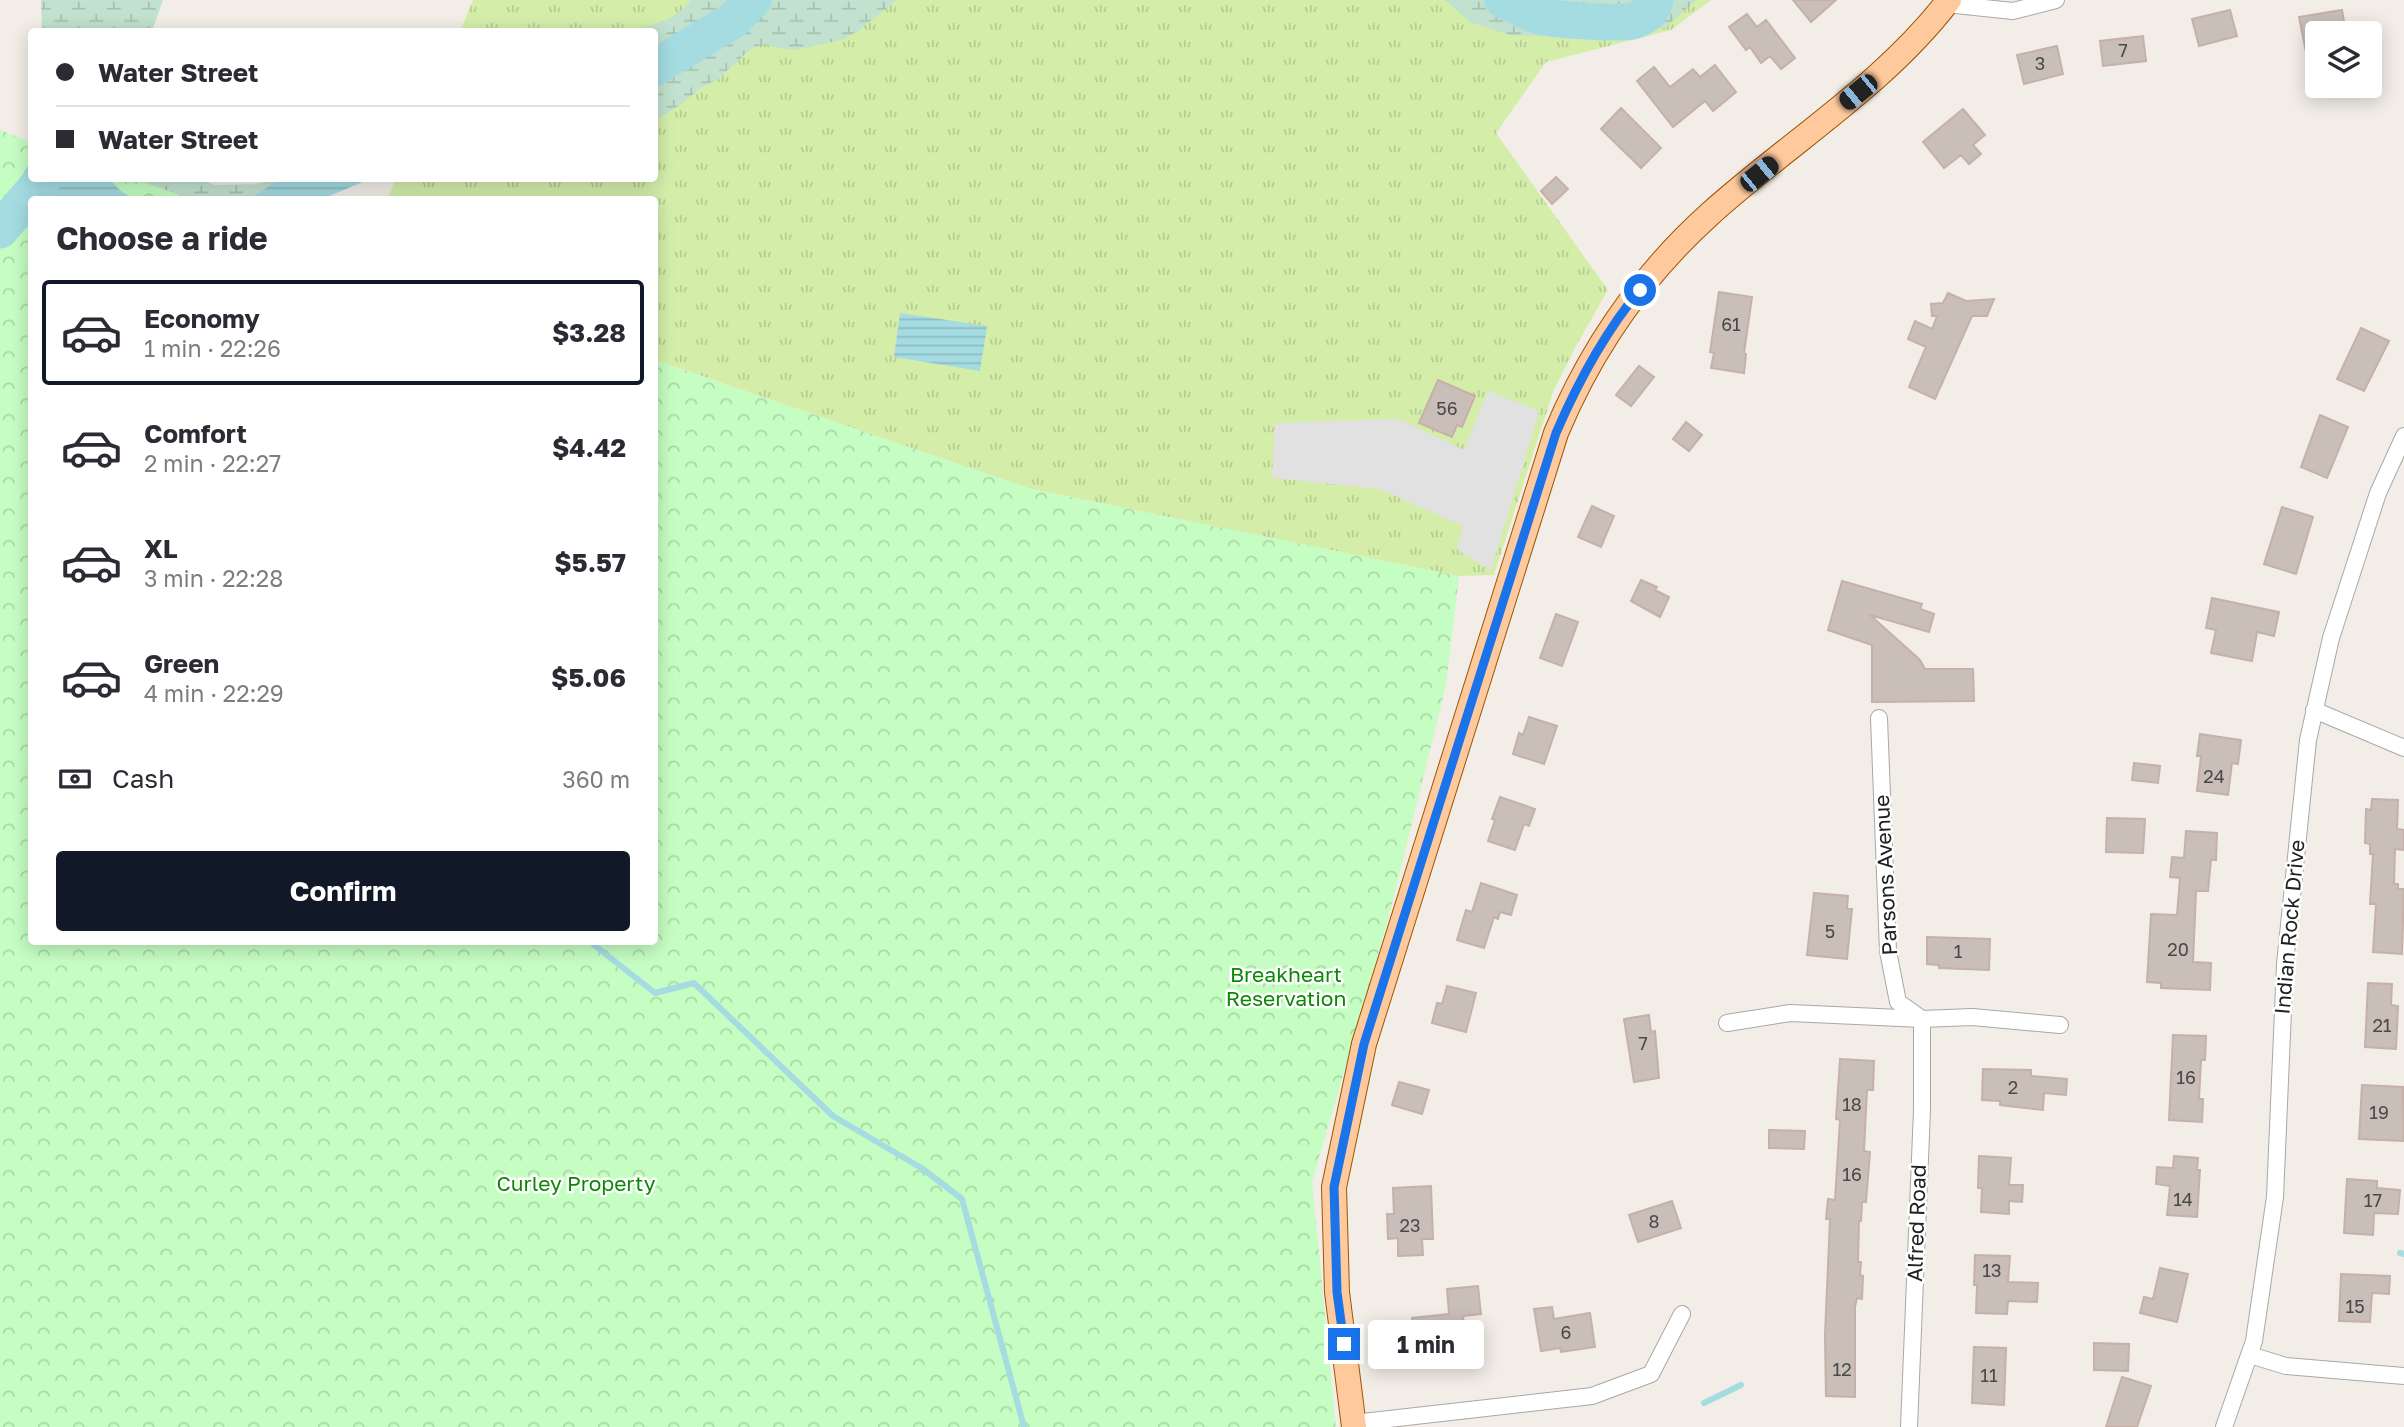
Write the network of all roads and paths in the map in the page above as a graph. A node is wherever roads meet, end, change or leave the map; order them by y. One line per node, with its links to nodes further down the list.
1 (2056, 0): 2 (street)
2 (1947, 2): 13 (main road)
3 (2404, 436): 4 (street, Indian Rock Drive)
4 (2314, 710): 6 (street); 11 (street, Indian Rock Drive)
5 (1879, 718): 7 (street, Parsons Avenue)
6 (2404, 748)
7 (1922, 1019): 8 (street); 9 (street); 14 (street, Alfred Road)
8 (1727, 1023)
9 (2060, 1025)
10 (1682, 1314): 13 (street)
11 (2250, 1355): 12 (street); 15 (street, Indian Rock Drive)
12 (2404, 1376)
13 (1354, 1425)
14 (1909, 1427)
15 (2224, 1427)

